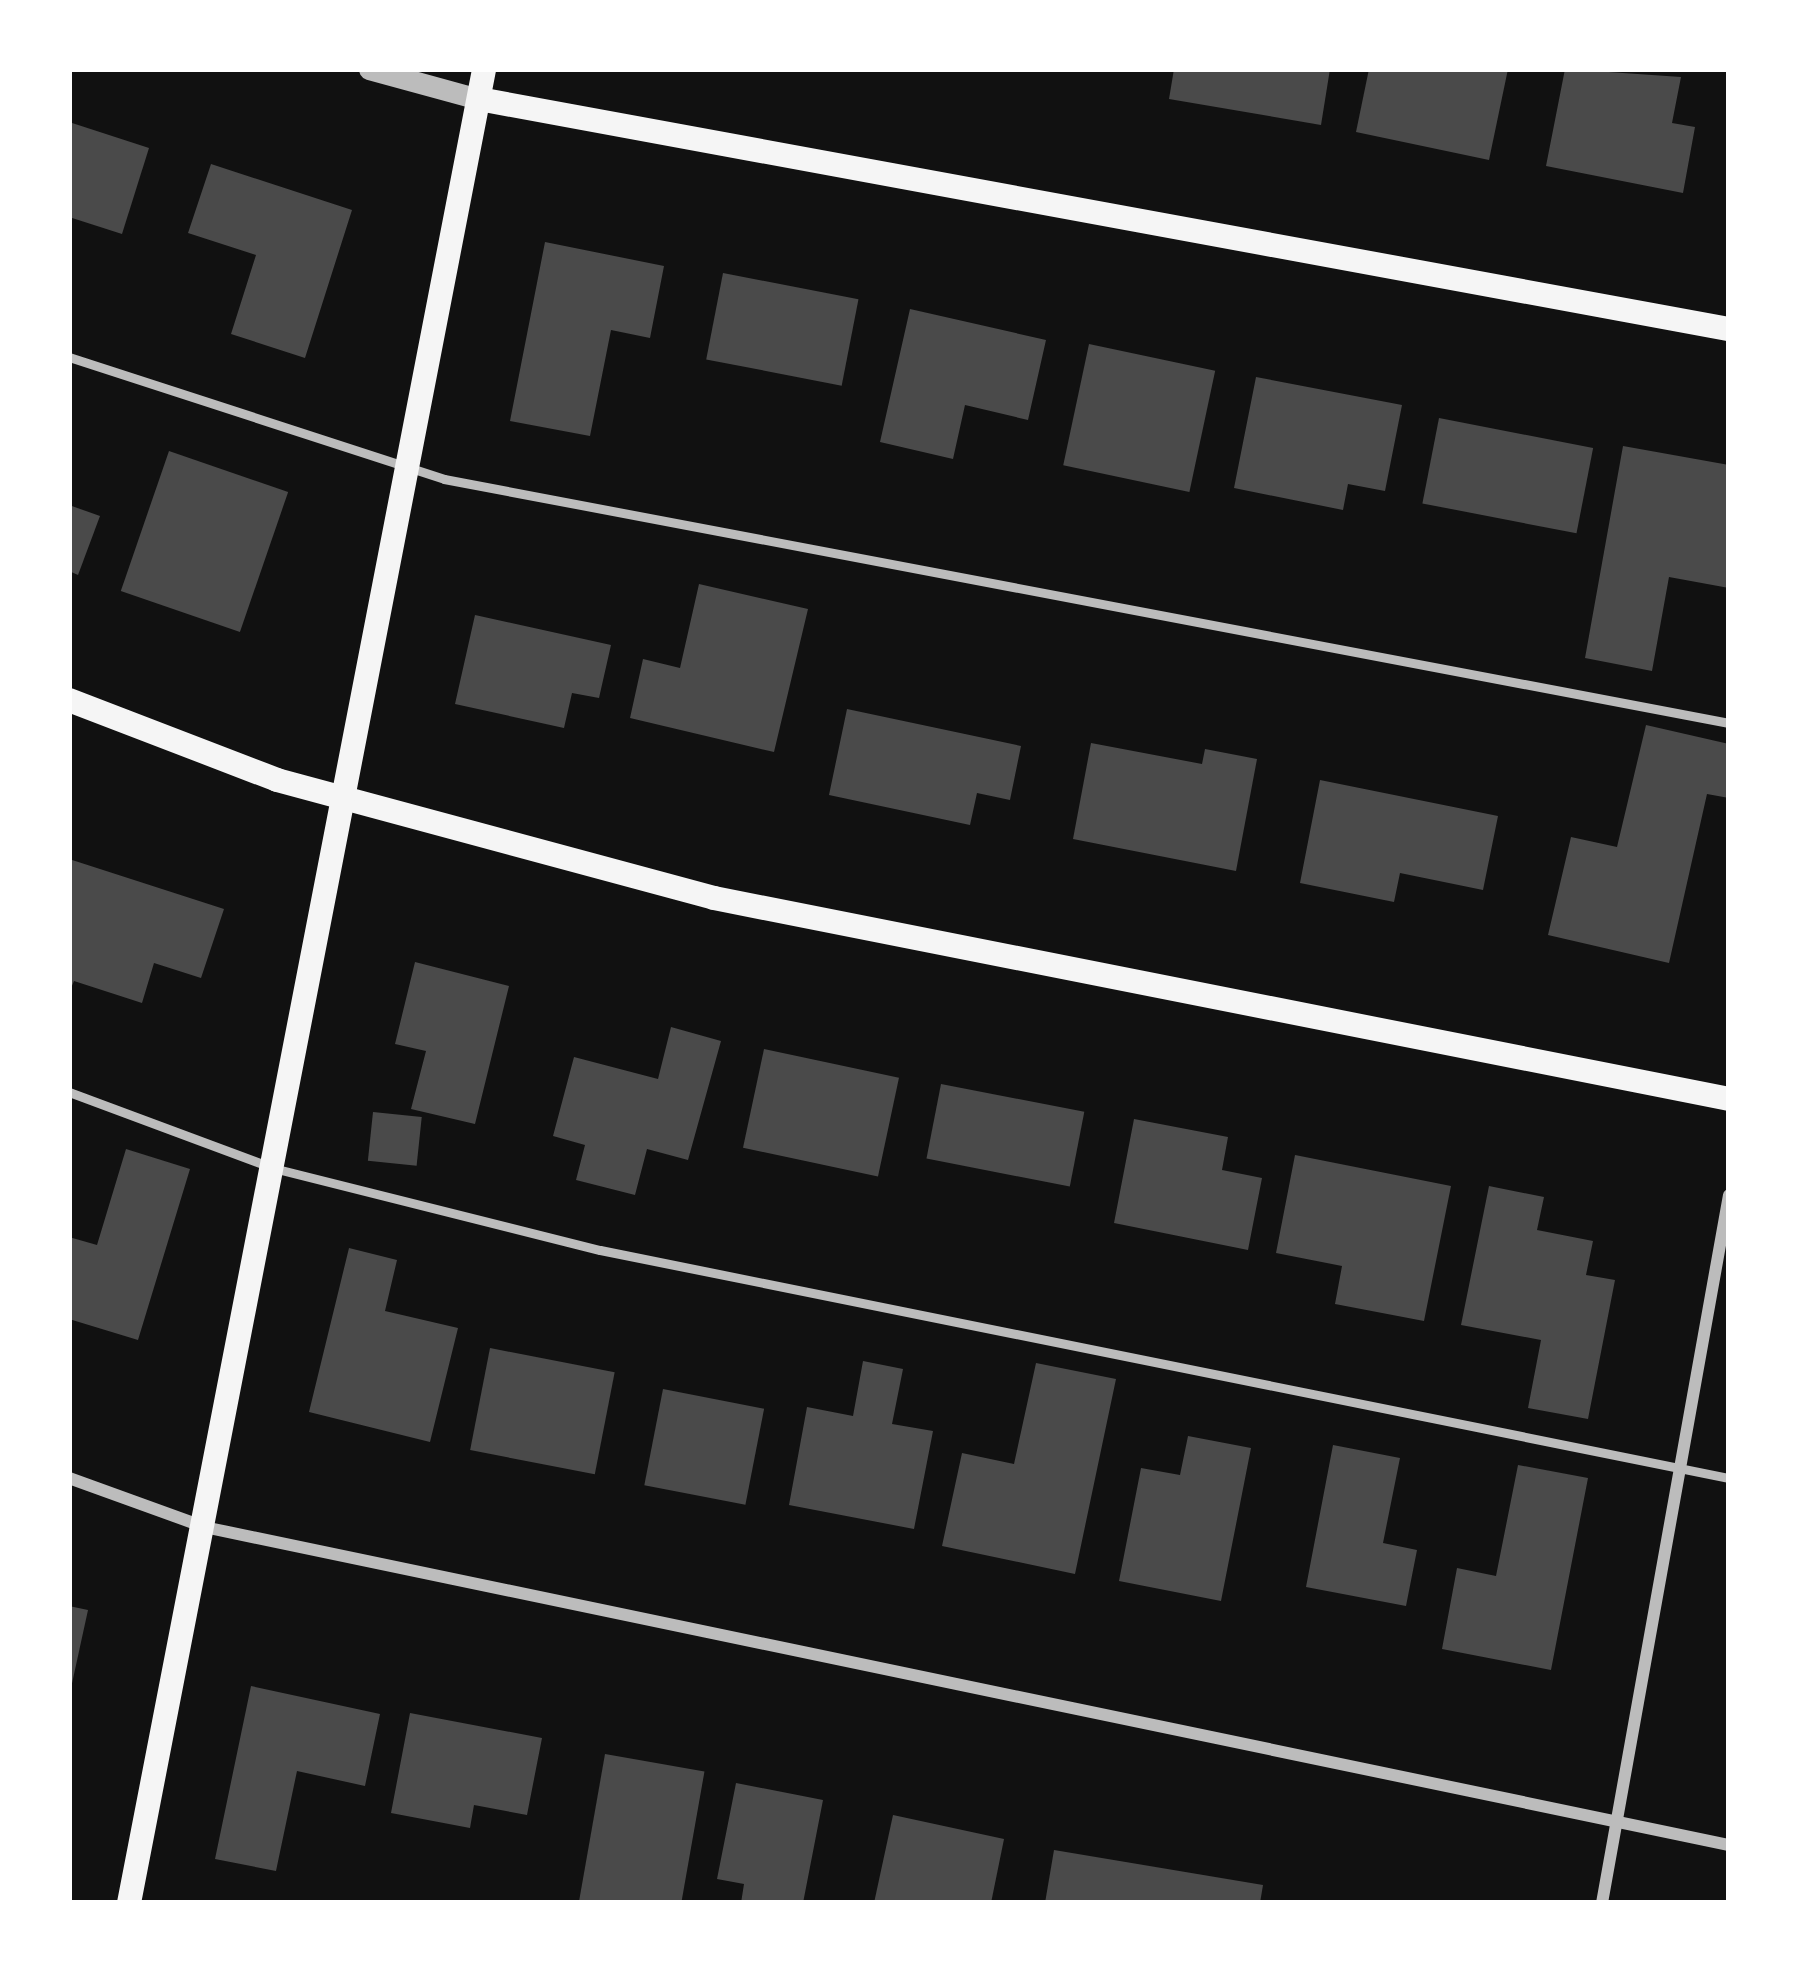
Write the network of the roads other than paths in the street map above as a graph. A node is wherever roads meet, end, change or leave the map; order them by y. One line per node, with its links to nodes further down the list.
1 (369, 69): 3 (street)
2 (484, 69): 3 (main road)
3 (479, 99): 4 (main road); 6 (main road)
4 (1729, 329)
5 (69, 357): 6 (lane)
6 (410, 471): 8 (lane); 9 (main road)
7 (69, 700): 9 (main road)
8 (1729, 724)
9 (344, 800): 11 (main road); 12 (main road)
10 (69, 1092): 12 (lane)
11 (1729, 1100)
12 (273, 1168): 14 (lane); 17 (main road)
13 (1729, 1195): 14 (street)
14 (1681, 1468): 16 (lane); 18 (street)
15 (69, 1478): 17 (street)
16 (1729, 1478)
17 (204, 1527): 18 (street); 20 (main road)
18 (1618, 1822): 19 (street); 21 (street)
19 (1729, 1844)
20 (128, 1903)
21 (1602, 1903)

